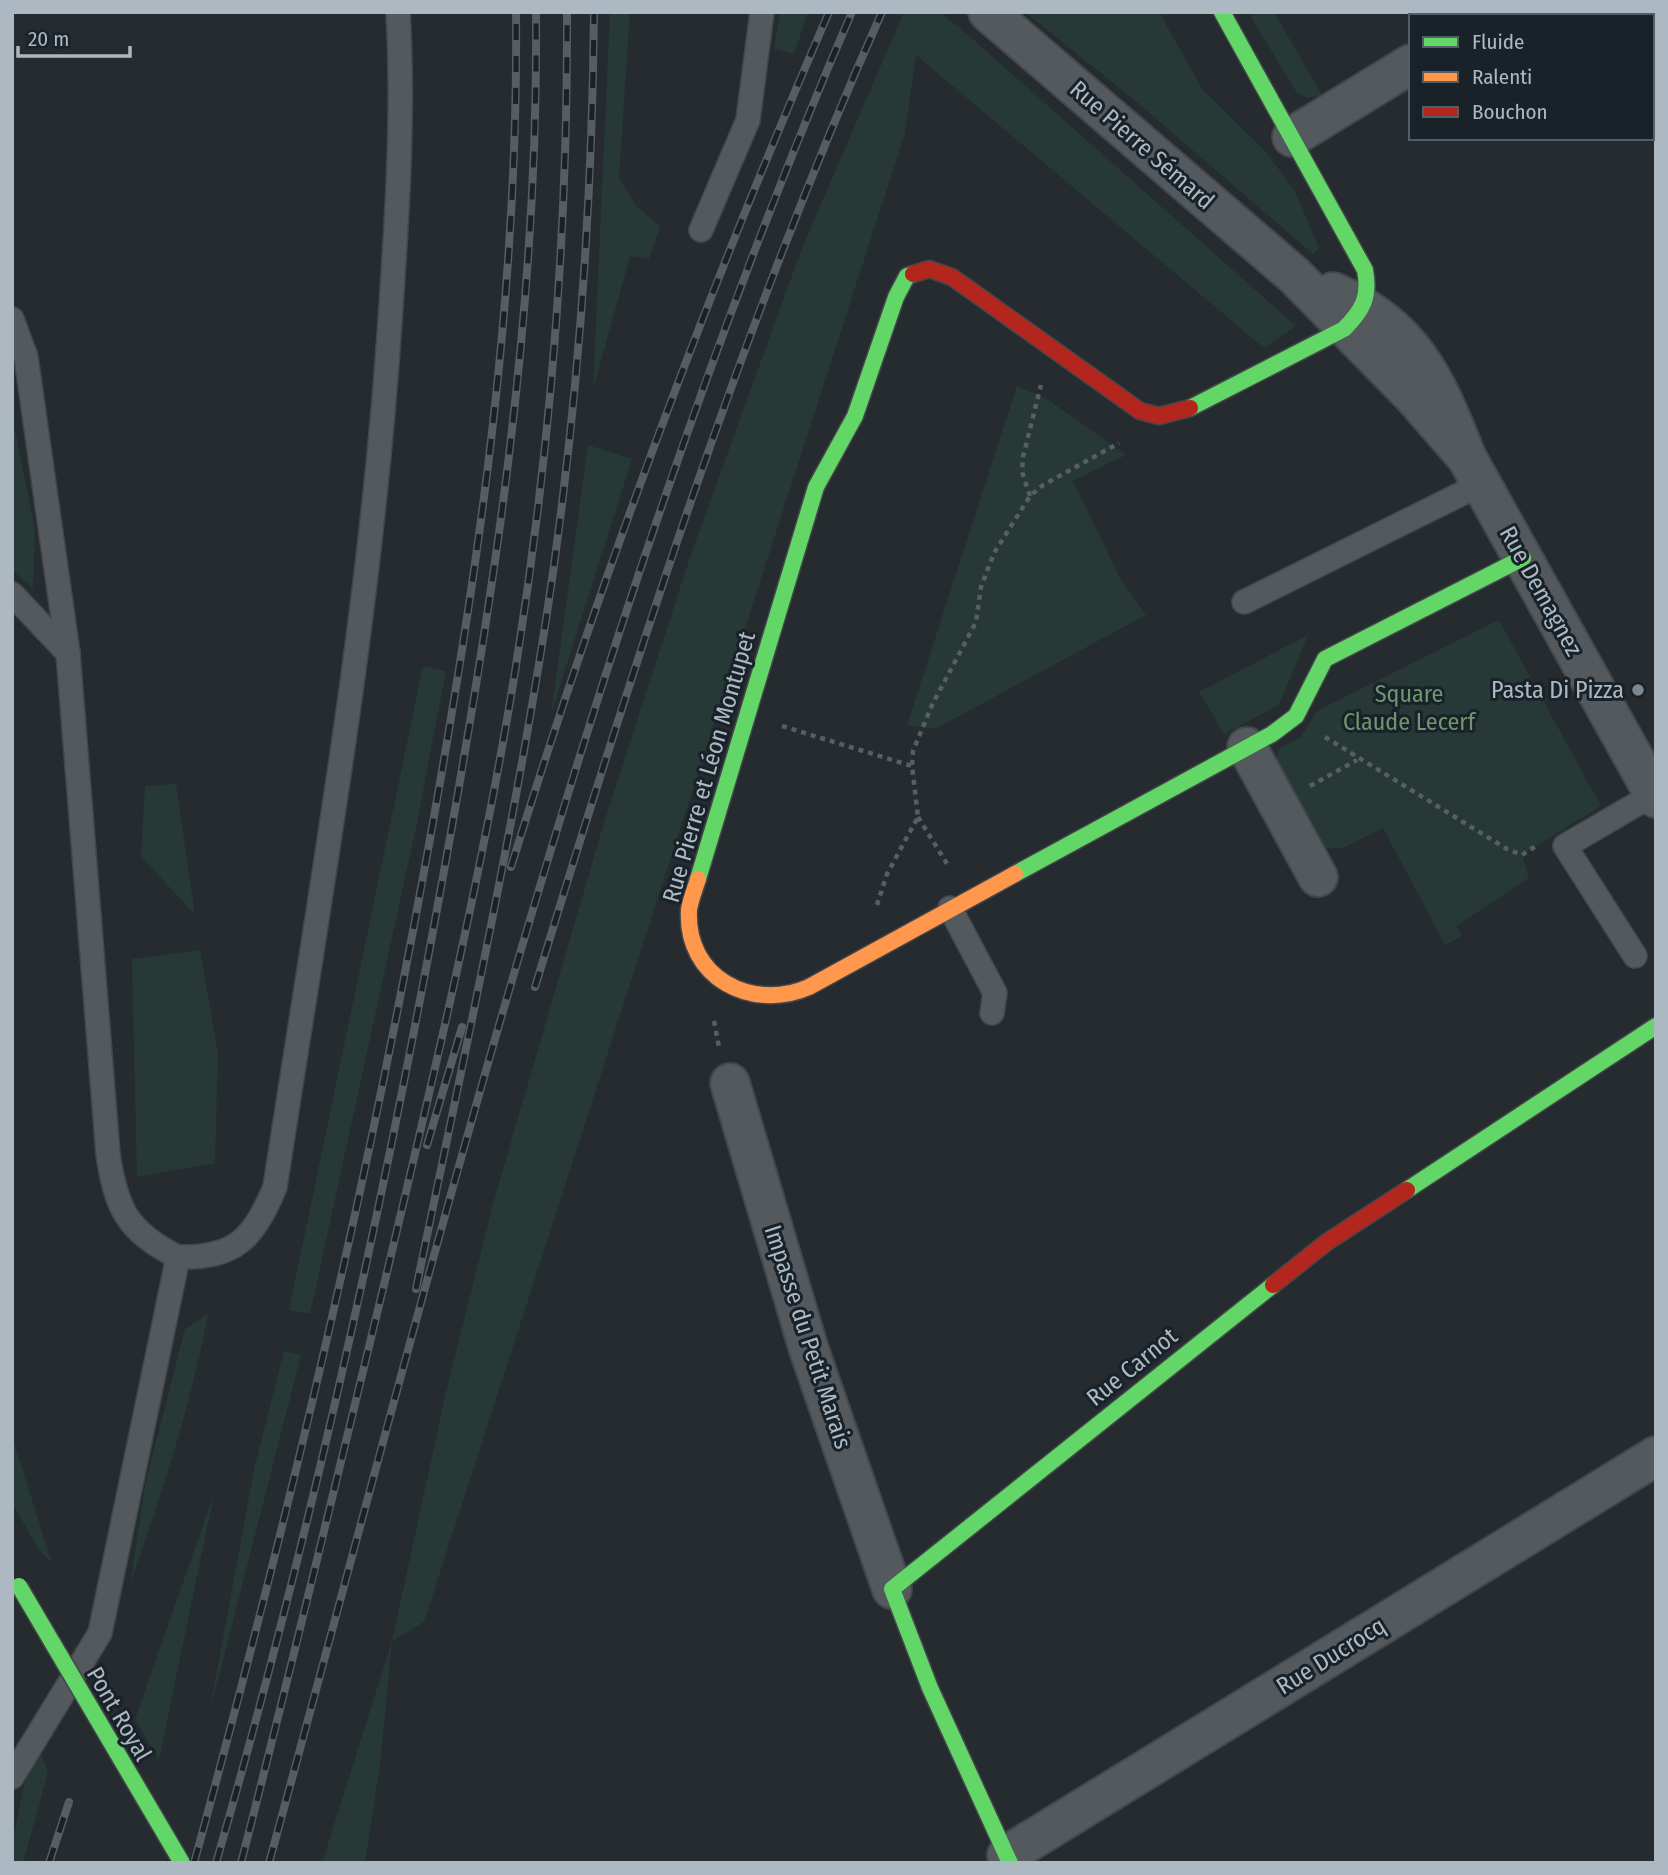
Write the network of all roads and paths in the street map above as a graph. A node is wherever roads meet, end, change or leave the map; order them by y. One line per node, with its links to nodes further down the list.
1 (398, 12): 35 (lane)
2 (762, 12): 7 (lane)
3 (989, 12): 9 (street, Rue Pierre Sémard)
4 (1222, 12): 6 (street)
5 (1409, 65): 6 (street)
6 (1292, 136): 9 (street)
7 (701, 230)
8 (12, 318): 17 (lane)
9 (1355, 318): 11 (street, Rue Pierre et Léon Montupet); 12 (street, Rue Demagnez)
10 (1057, 354): 11 (street, Rue Pierre et Léon Montupet); 13 (path); 18 (street, Rue Pierre et Léon Montupet)
11 (1140, 411): 13 (path)
12 (1474, 471): 14 (street, Rue Demagnez); 16 (lane)
13 (1030, 496): 22 (path)
14 (1522, 558): 19 (street); 23 (street, Rue Demagnez)
15 (12, 594): 17 (lane)
16 (1244, 602)
17 (68, 653): 35 (lane)
18 (745, 715): 22 (path); 31 (street, Rue Pierre et Léon Montupet)
19 (1296, 716): 20 (street); 21 (path)
20 (1247, 747): 24 (street); 28 (street)
21 (1358, 760): 24 (path); 26 (path)
22 (912, 766): 25 (path)
23 (1655, 796): 30 (lane)
24 (1278, 803): 27 (street)
25 (918, 817): 28 (path); 29 (path)
26 (1544, 841)
27 (1318, 877)
28 (959, 903): 29 (street); 32 (lane)
29 (883, 946): 31 (street)
30 (1635, 956)
31 (725, 984): 34 (path)
32 (992, 1013)
33 (1656, 1026): 38 (street, Rue Carnot)
34 (730, 1083): 38 (street, Impasse du Petit Marais)
35 (178, 1257): 39 (lane)
36 (1656, 1456): 40 (street, Rue Ducrocq)
37 (15, 1582): 41 (street, Pont Royal, bridge)
38 (892, 1589): 40 (street)
39 (12, 1777)
40 (1009, 1859)
41 (182, 1863)

